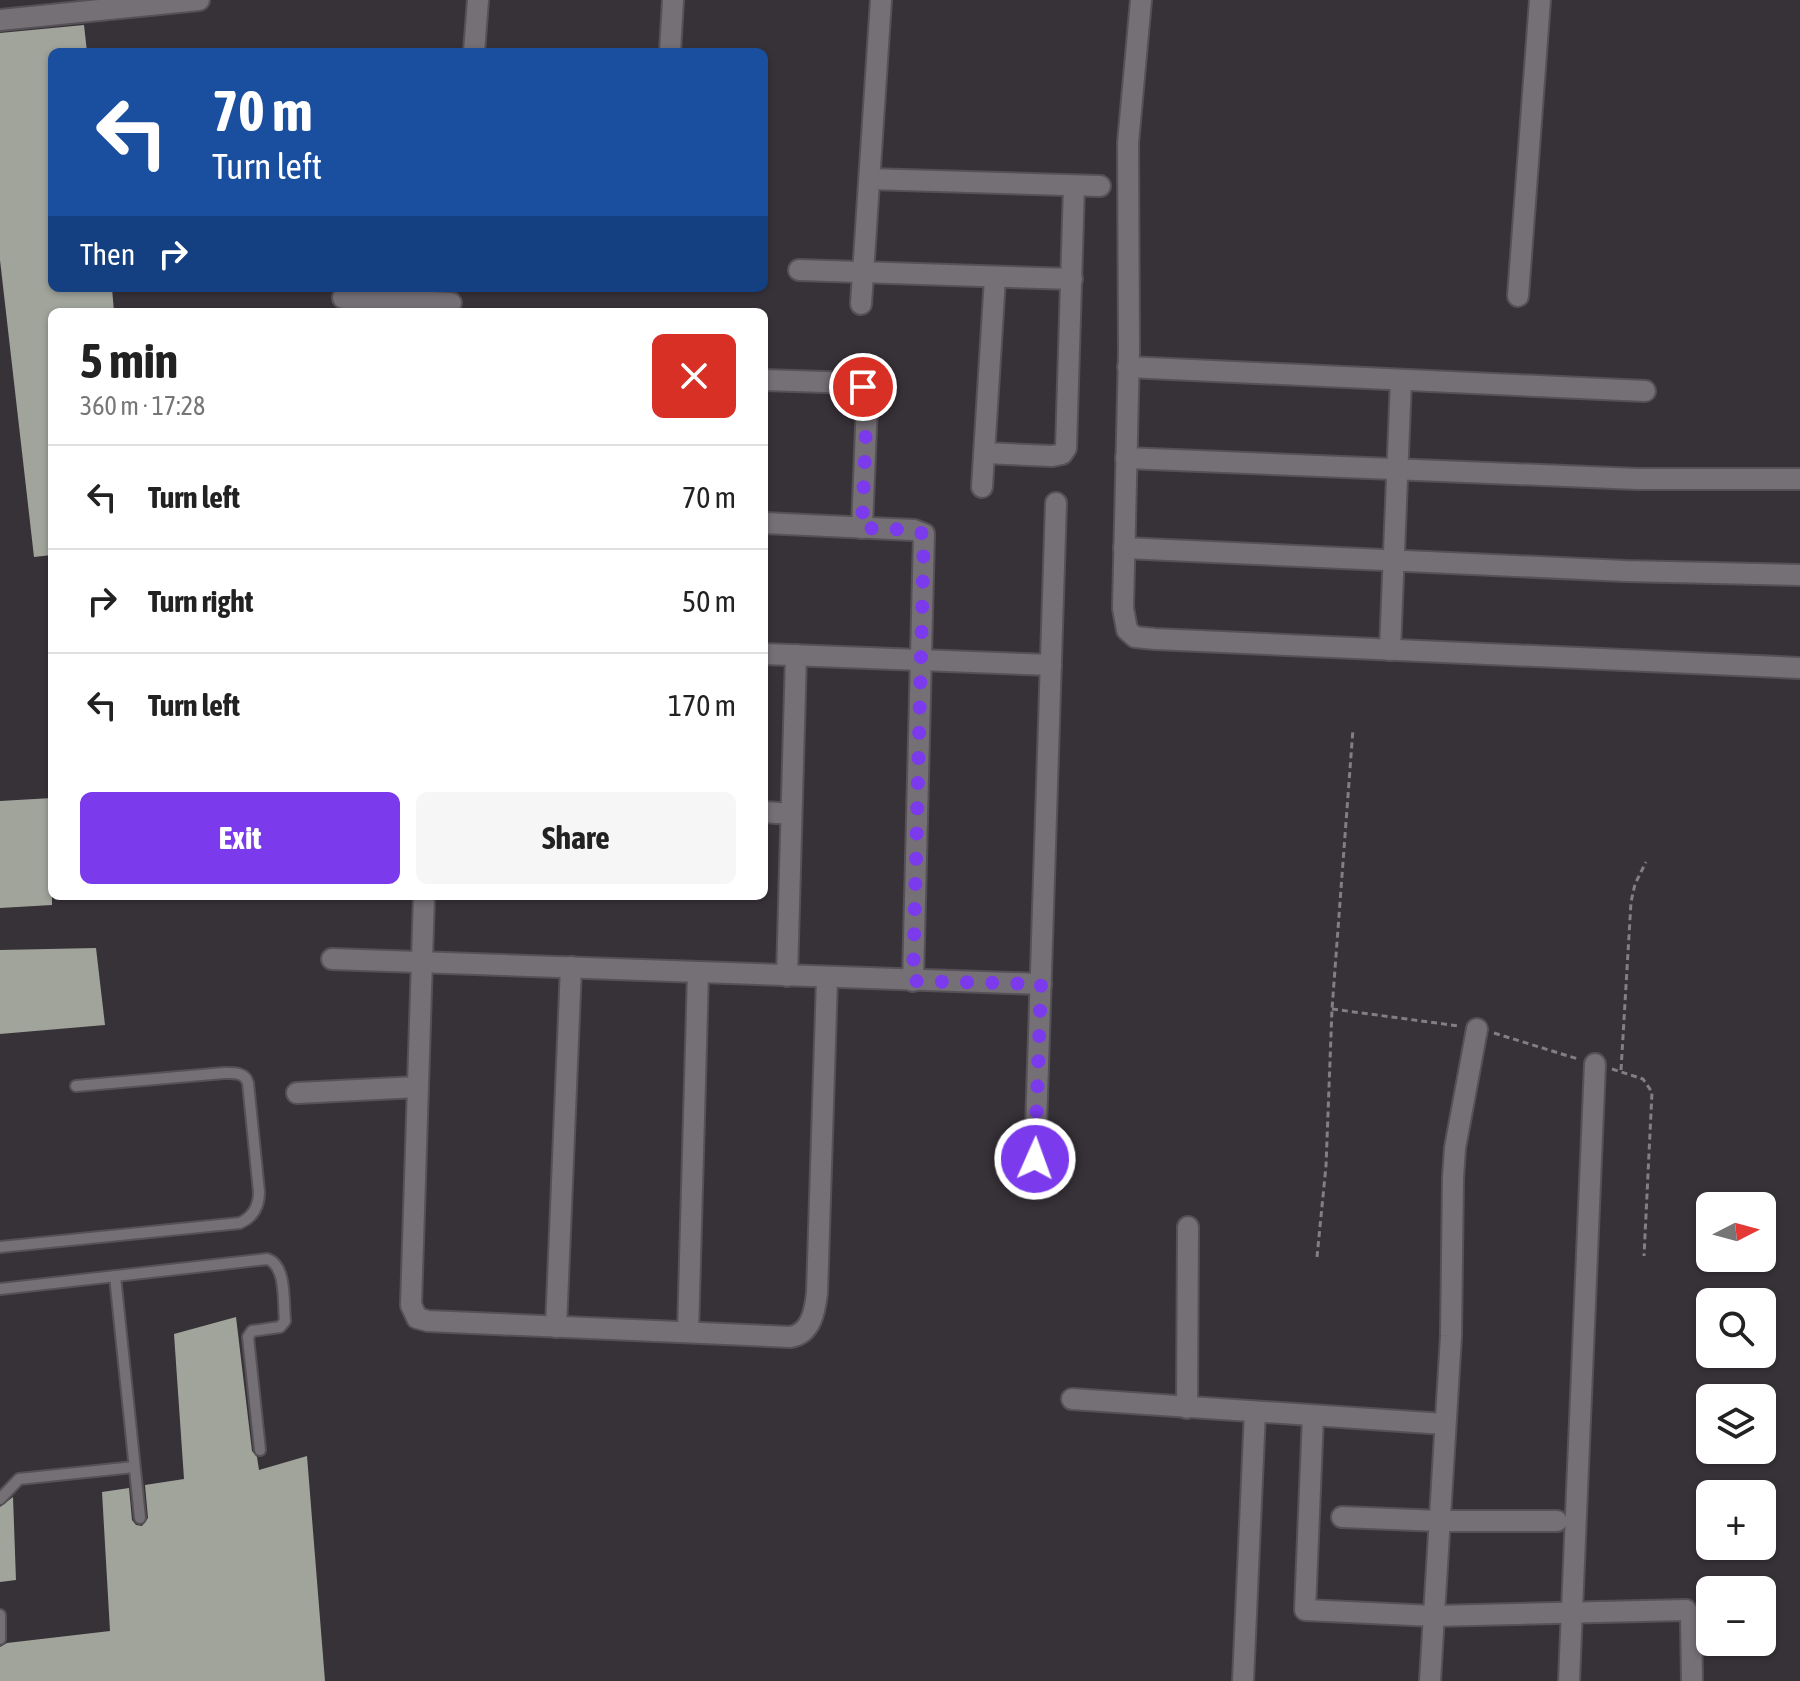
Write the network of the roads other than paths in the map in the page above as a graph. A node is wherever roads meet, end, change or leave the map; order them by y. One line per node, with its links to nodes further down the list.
1 (199, 0): 7 (street)
2 (478, 0): 8 (street)
3 (673, 0): 9 (street)
4 (881, 0): 10 (street)
5 (1141, 0): 21 (street)
6 (1540, 0): 17 (street)
7 (0, 20)
8 (474, 48)
9 (670, 48)
10 (870, 179): 11 (street); 14 (street)
11 (1074, 186): 12 (street); 16 (street)
12 (1100, 186)
13 (799, 270): 14 (street)
14 (863, 273): 15 (street); 20 (street)
15 (995, 278): 16 (street); 25 (street)
16 (1072, 279): 25 (street)
17 (1518, 296)
18 (343, 299): 19 (street)
19 (451, 301)
20 (861, 304)
21 (1128, 367): 23 (street); 26 (street)
22 (768, 380): 32 (street)
23 (1401, 380): 24 (street); 27 (street)
24 (1645, 391)
25 (985, 453): 29 (street)
26 (1126, 458): 27 (street); 33 (street)
27 (1397, 469): 28 (street); 34 (street)
28 (1800, 479)
29 (982, 487)
30 (1056, 503): 40 (street)
31 (768, 523): 32 (street)
32 (862, 528): 39 (street)
33 (1124, 548): 34 (street); 36 (street)
34 (1394, 561): 35 (street); 36 (street)
35 (1800, 575)
36 (1390, 650): 41 (street)
37 (768, 654): 38 (street)
38 (796, 655): 39 (street); 43 (street)
39 (921, 660): 40 (street); 51 (street)
40 (1051, 665): 52 (street)
41 (1800, 668)
42 (768, 812): 43 (street)
43 (791, 814): 49 (street)
44 (424, 900): 46 (street)
45 (332, 959): 46 (street)
46 (422, 961): 47 (street); 56 (street)
47 (571, 967): 48 (street); 63 (street)
48 (698, 973): 49 (street); 64 (street)
49 (787, 976): 50 (street)
50 (827, 978): 51 (street); 64 (street)
51 (913, 981): 52 (street)
52 (1041, 984): 58 (street)
53 (1477, 1029): 69 (street)
54 (1595, 1064): 77 (street)
55 (76, 1086): 60 (lane)
56 (418, 1087): 57 (street); 63 (street)
57 (297, 1093)
58 (1035, 1159)
59 (1188, 1227): 66 (street)
60 (0, 1247)
61 (115, 1276): 62 (lane); 70 (lane); 71 (lane)
62 (0, 1289)
63 (556, 1327): 64 (street)
64 (688, 1332)
65 (1072, 1399): 66 (street)
66 (1187, 1408): 67 (street)
67 (1255, 1412): 68 (street); 81 (street)
68 (1313, 1416): 69 (street); 79 (street)
69 (1445, 1424): 75 (street)
70 (260, 1450)
71 (134, 1467): 72 (lane); 74 (lane)
72 (0, 1499)
73 (1342, 1517): 75 (street)
74 (140, 1518)
75 (1440, 1521): 76 (street); 79 (street)
76 (1557, 1521)
77 (1570, 1614): 79 (street); 83 (street); 84 (street)
78 (0, 1615): 80 (lane)
79 (1434, 1616): 82 (street)
80 (0, 1639)
81 (1243, 1681)
82 (1430, 1681)
83 (1569, 1681)
84 (1692, 1681)

